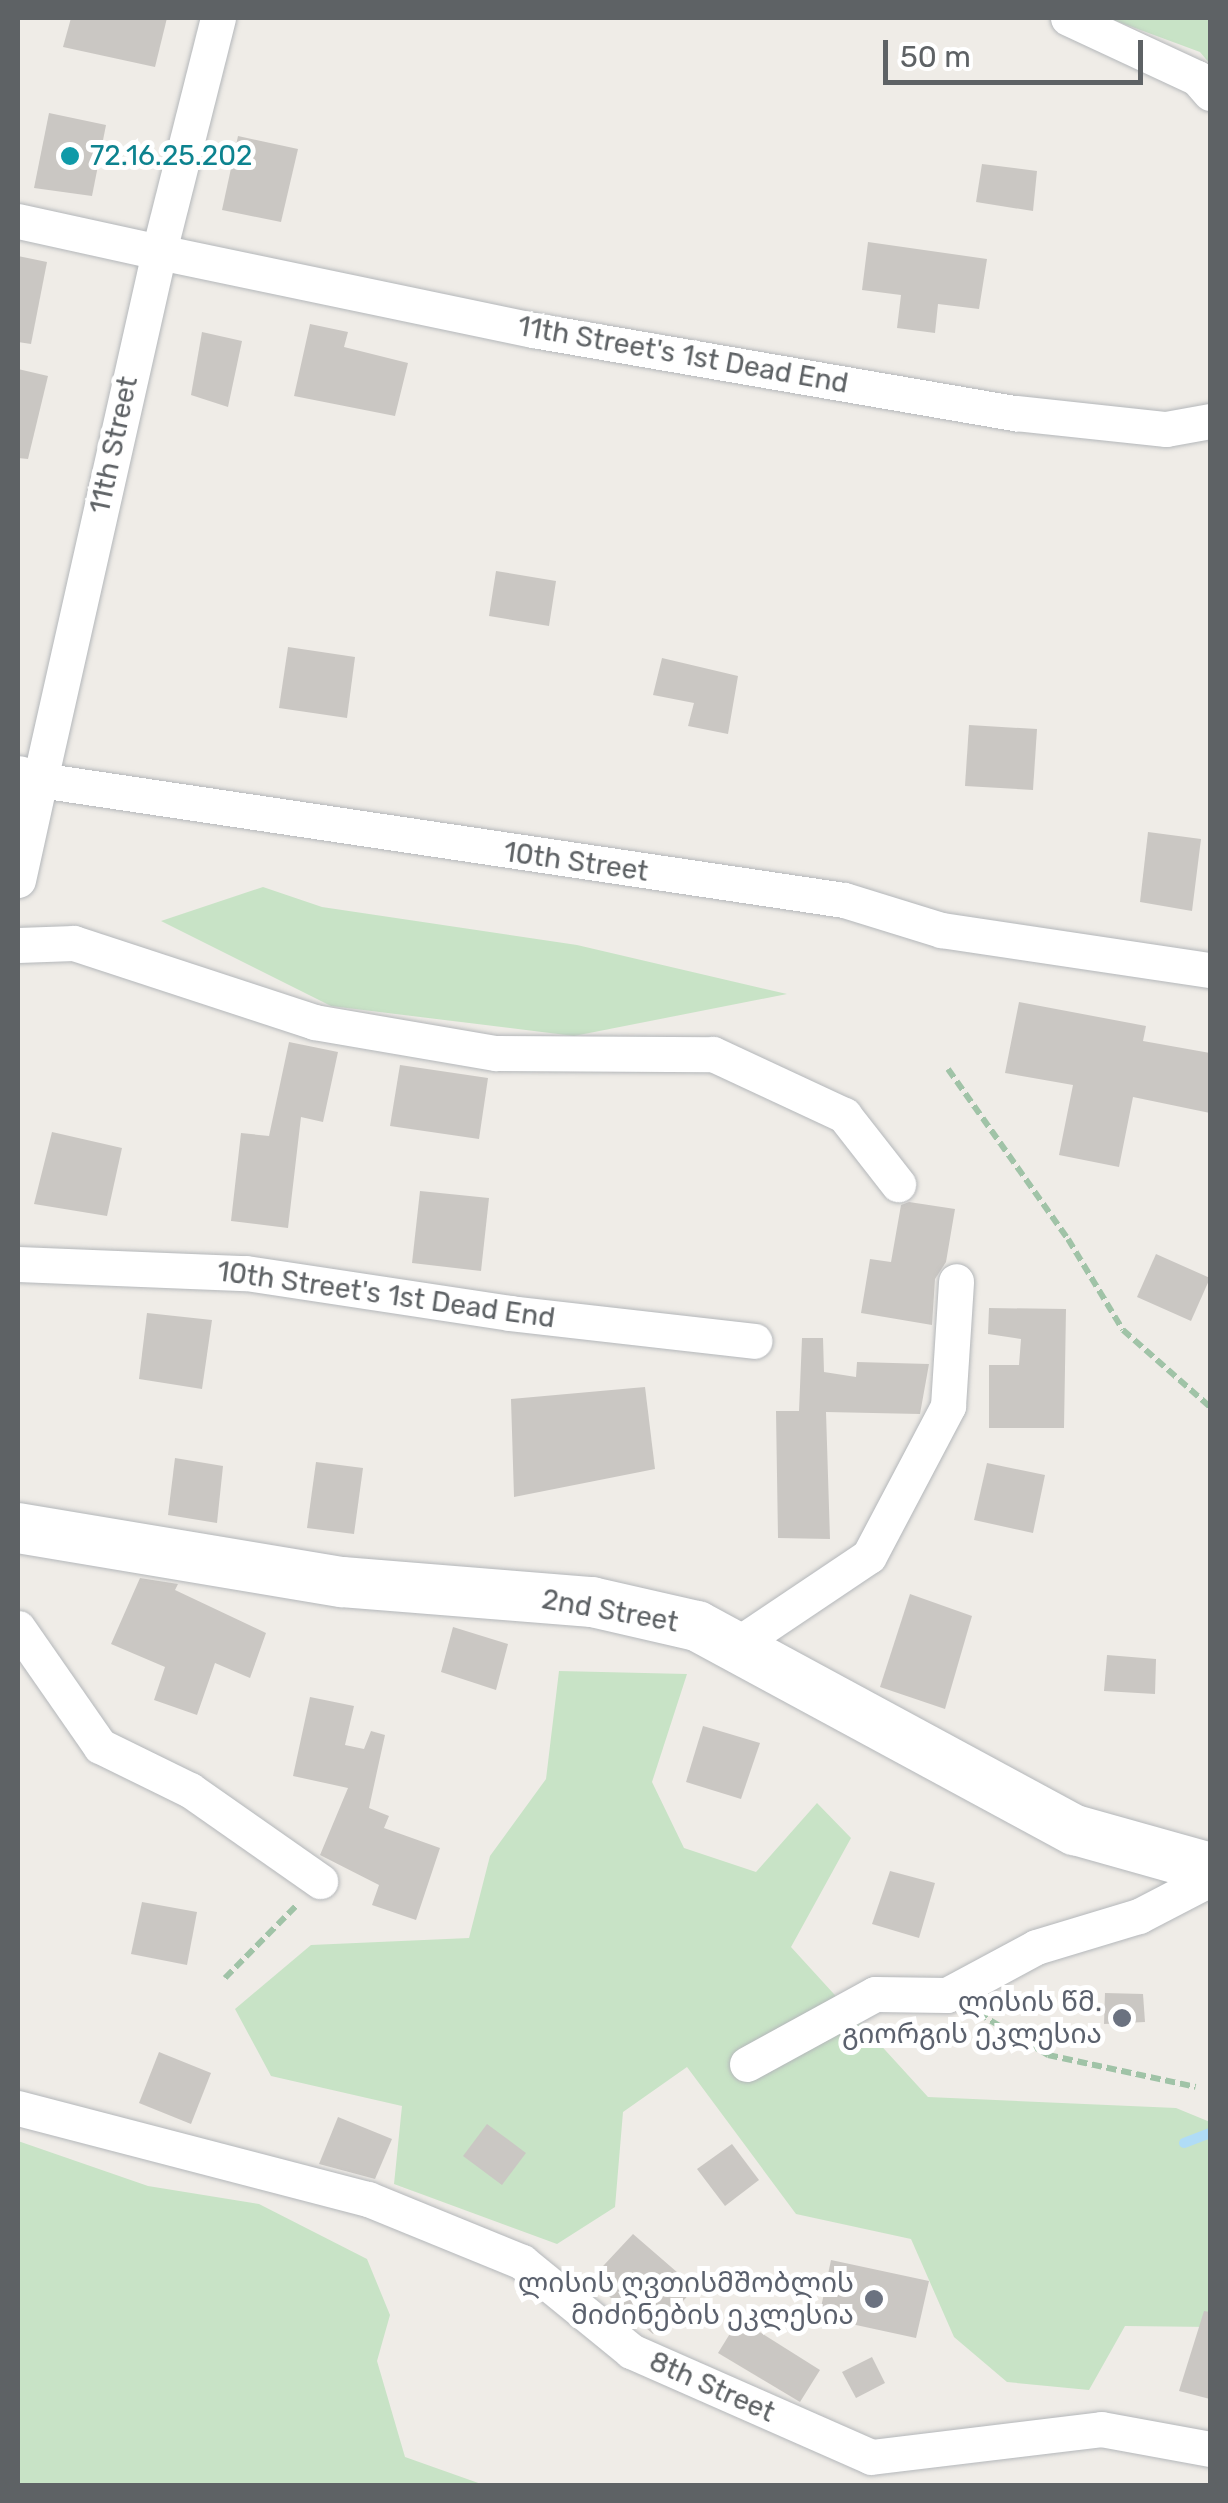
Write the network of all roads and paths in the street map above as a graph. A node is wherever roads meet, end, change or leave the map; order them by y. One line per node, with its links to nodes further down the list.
1 (218, 18): 5 (street, 11th Street)
2 (1068, 18): 3 (street)
3 (1210, 93)
4 (18, 221): 5 (street)
5 (159, 252): 6 (street, 11th Street's 1st Dead End); 7 (street, 11th Street)
6 (1210, 421)
7 (29, 776): 8 (street); 10 (street, 10th Street)
8 (18, 880)
9 (18, 945): 12 (street)
10 (1210, 970)
11 (948, 1069): 16 (path)
12 (898, 1184)
13 (18, 1264): 15 (street, 10th Street's 1st Dead End)
14 (956, 1281): 19 (street)
15 (754, 1340)
16 (1210, 1407)
17 (18, 1528): 19 (main road, 2nd Street)
18 (18, 1628): 22 (street)
19 (735, 1646): 20 (main road, 2nd Street)
20 (1210, 1868)
21 (1210, 1879): 24 (street)
22 (320, 1882): 23 (path)
23 (226, 1978)
24 (947, 1995): 25 (street); 26 (path)
25 (747, 2064)
26 (1196, 2087)
27 (18, 2108): 28 (street, 8th Street)
28 (1210, 2449)

